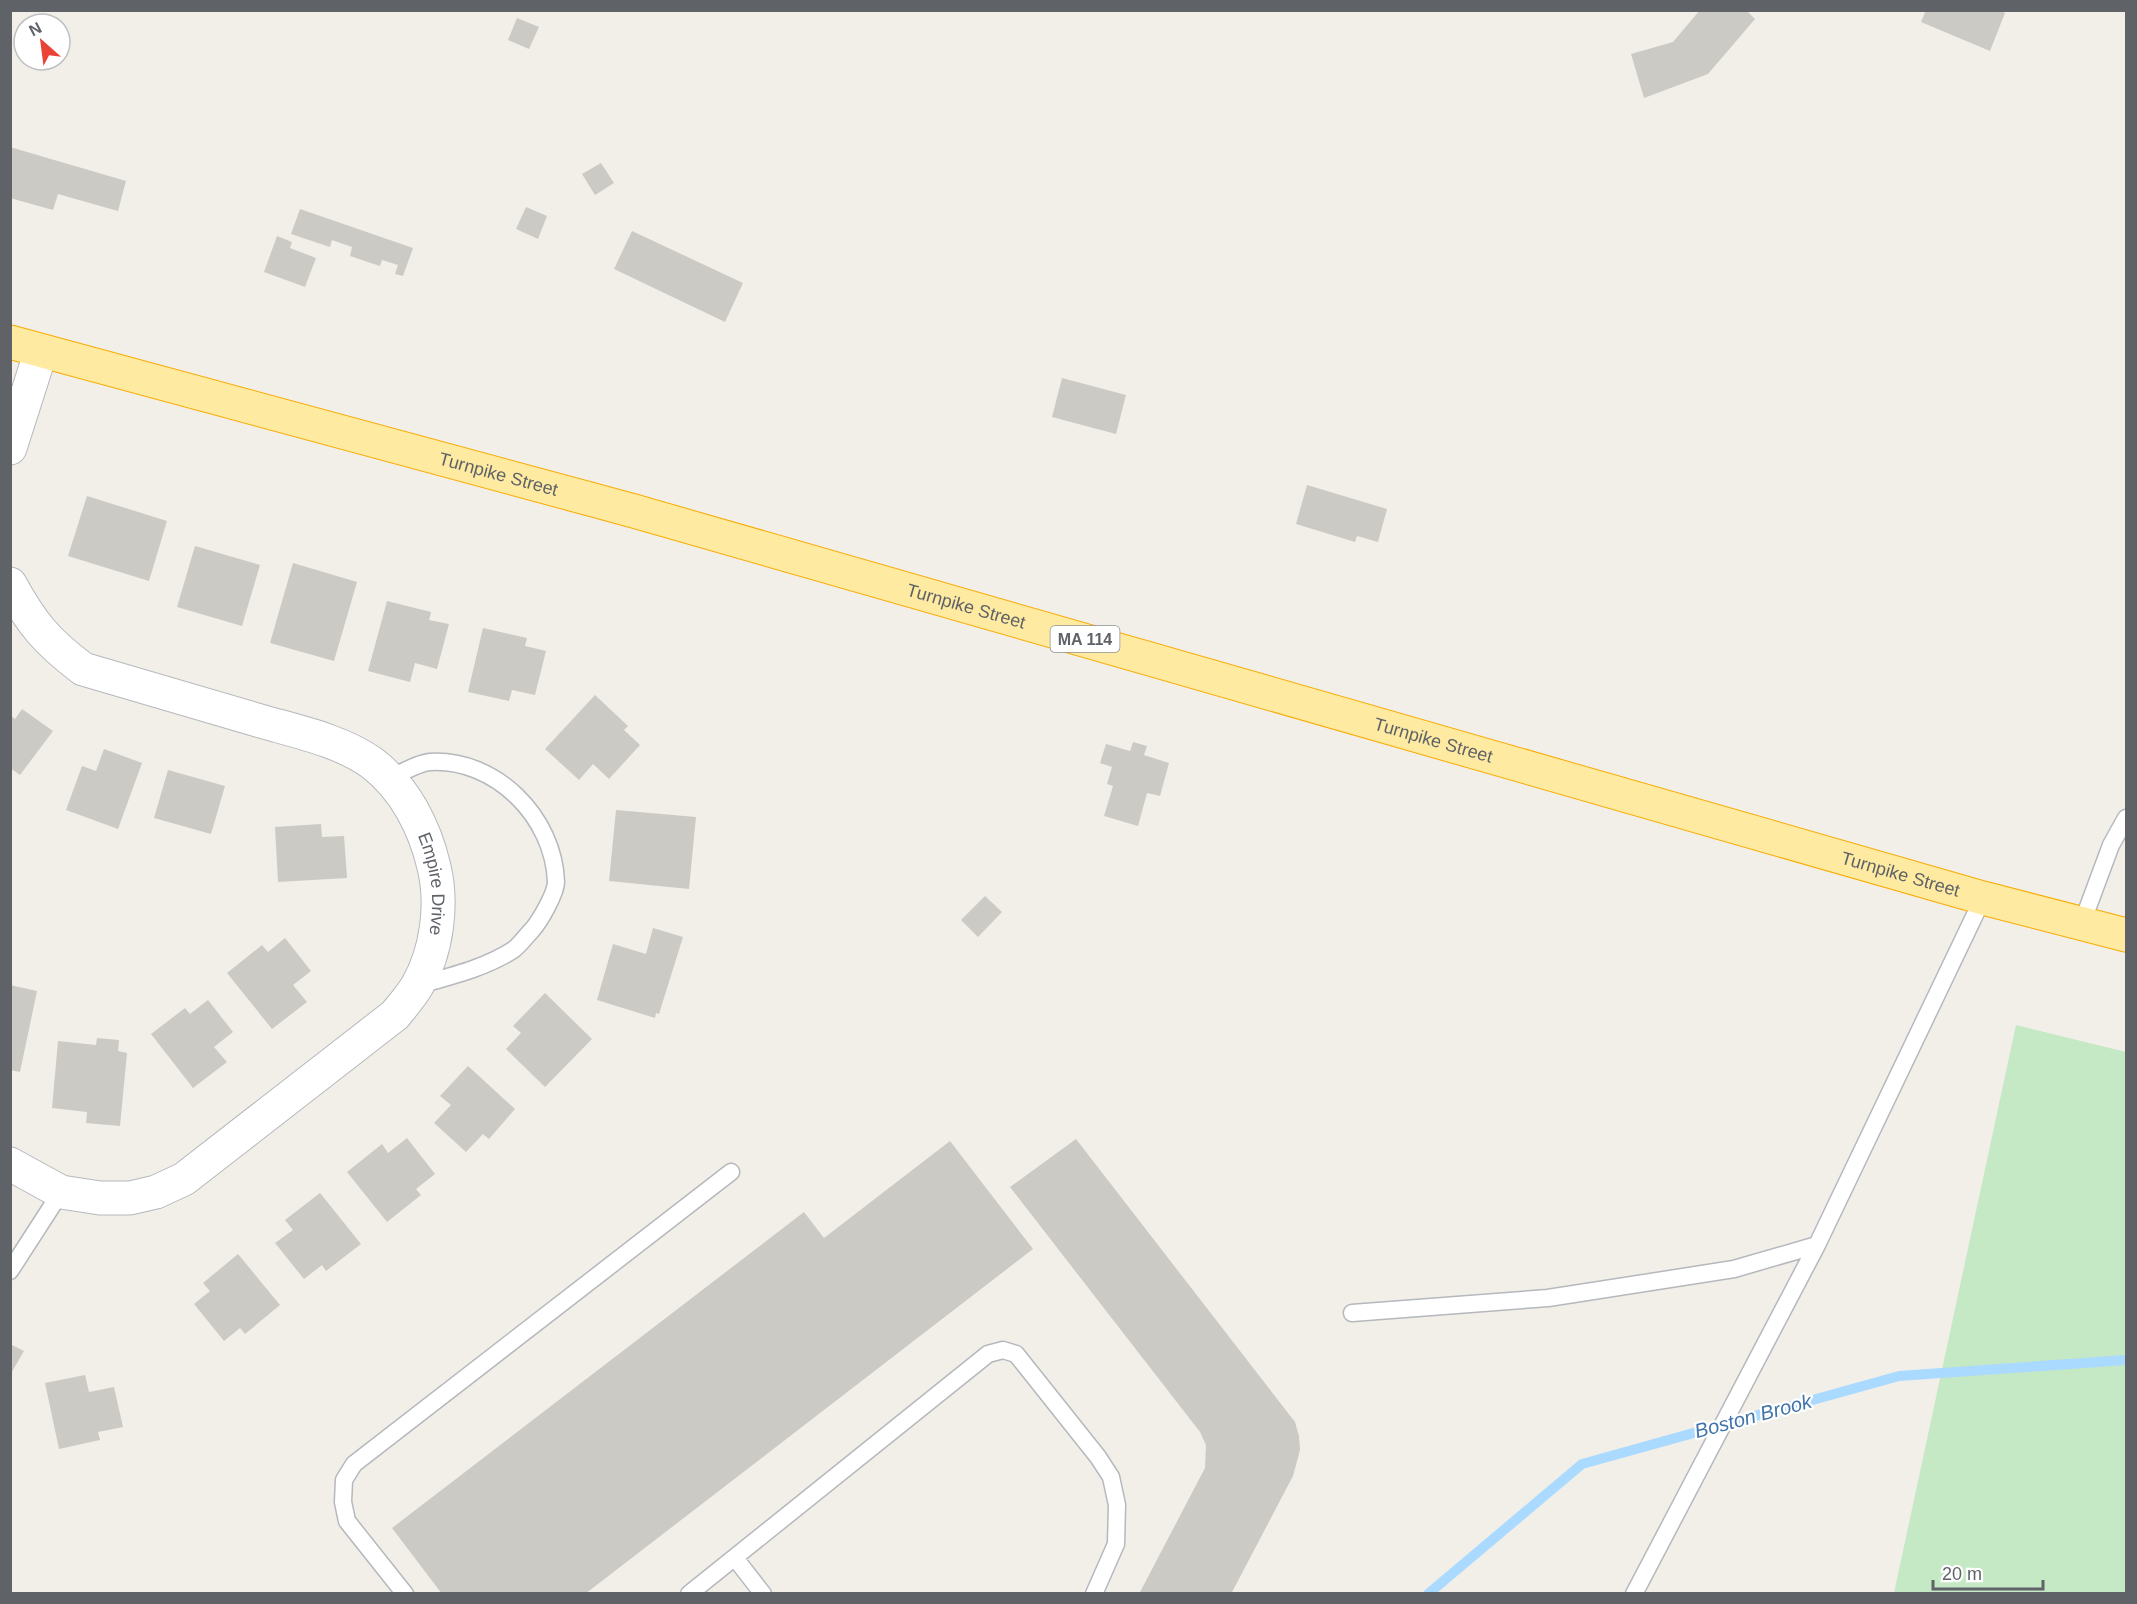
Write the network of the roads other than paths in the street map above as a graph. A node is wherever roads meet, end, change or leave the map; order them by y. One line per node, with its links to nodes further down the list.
1 (26, 347): 2 (street); 6 (highway, Turnpike Street / MA 114)
2 (10, 448)
3 (10, 584): 4 (street, Empire Drive)
4 (388, 779): 9 (street, Empire Drive); 9 (lane)
5 (2127, 818): 7 (lane)
6 (1983, 898): 7 (highway, Turnpike Street / MA 114); 13 (lane)
7 (2082, 923): 8 (highway, Turnpike Street / MA 114)
8 (2127, 935)
9 (418, 985): 12 (street, Empire Drive)
10 (10, 1164): 12 (street, Empire Drive)
11 (731, 1172): 18 (lane)
12 (61, 1192): 14 (lane)
13 (1817, 1245): 15 (lane); 17 (lane)
14 (10, 1270)
15 (1352, 1313)
16 (735, 1558): 19 (lane); 20 (lane); 21 (lane)
17 (1640, 1590)
18 (405, 1593)
19 (689, 1593)
20 (763, 1593)
21 (1094, 1593)

